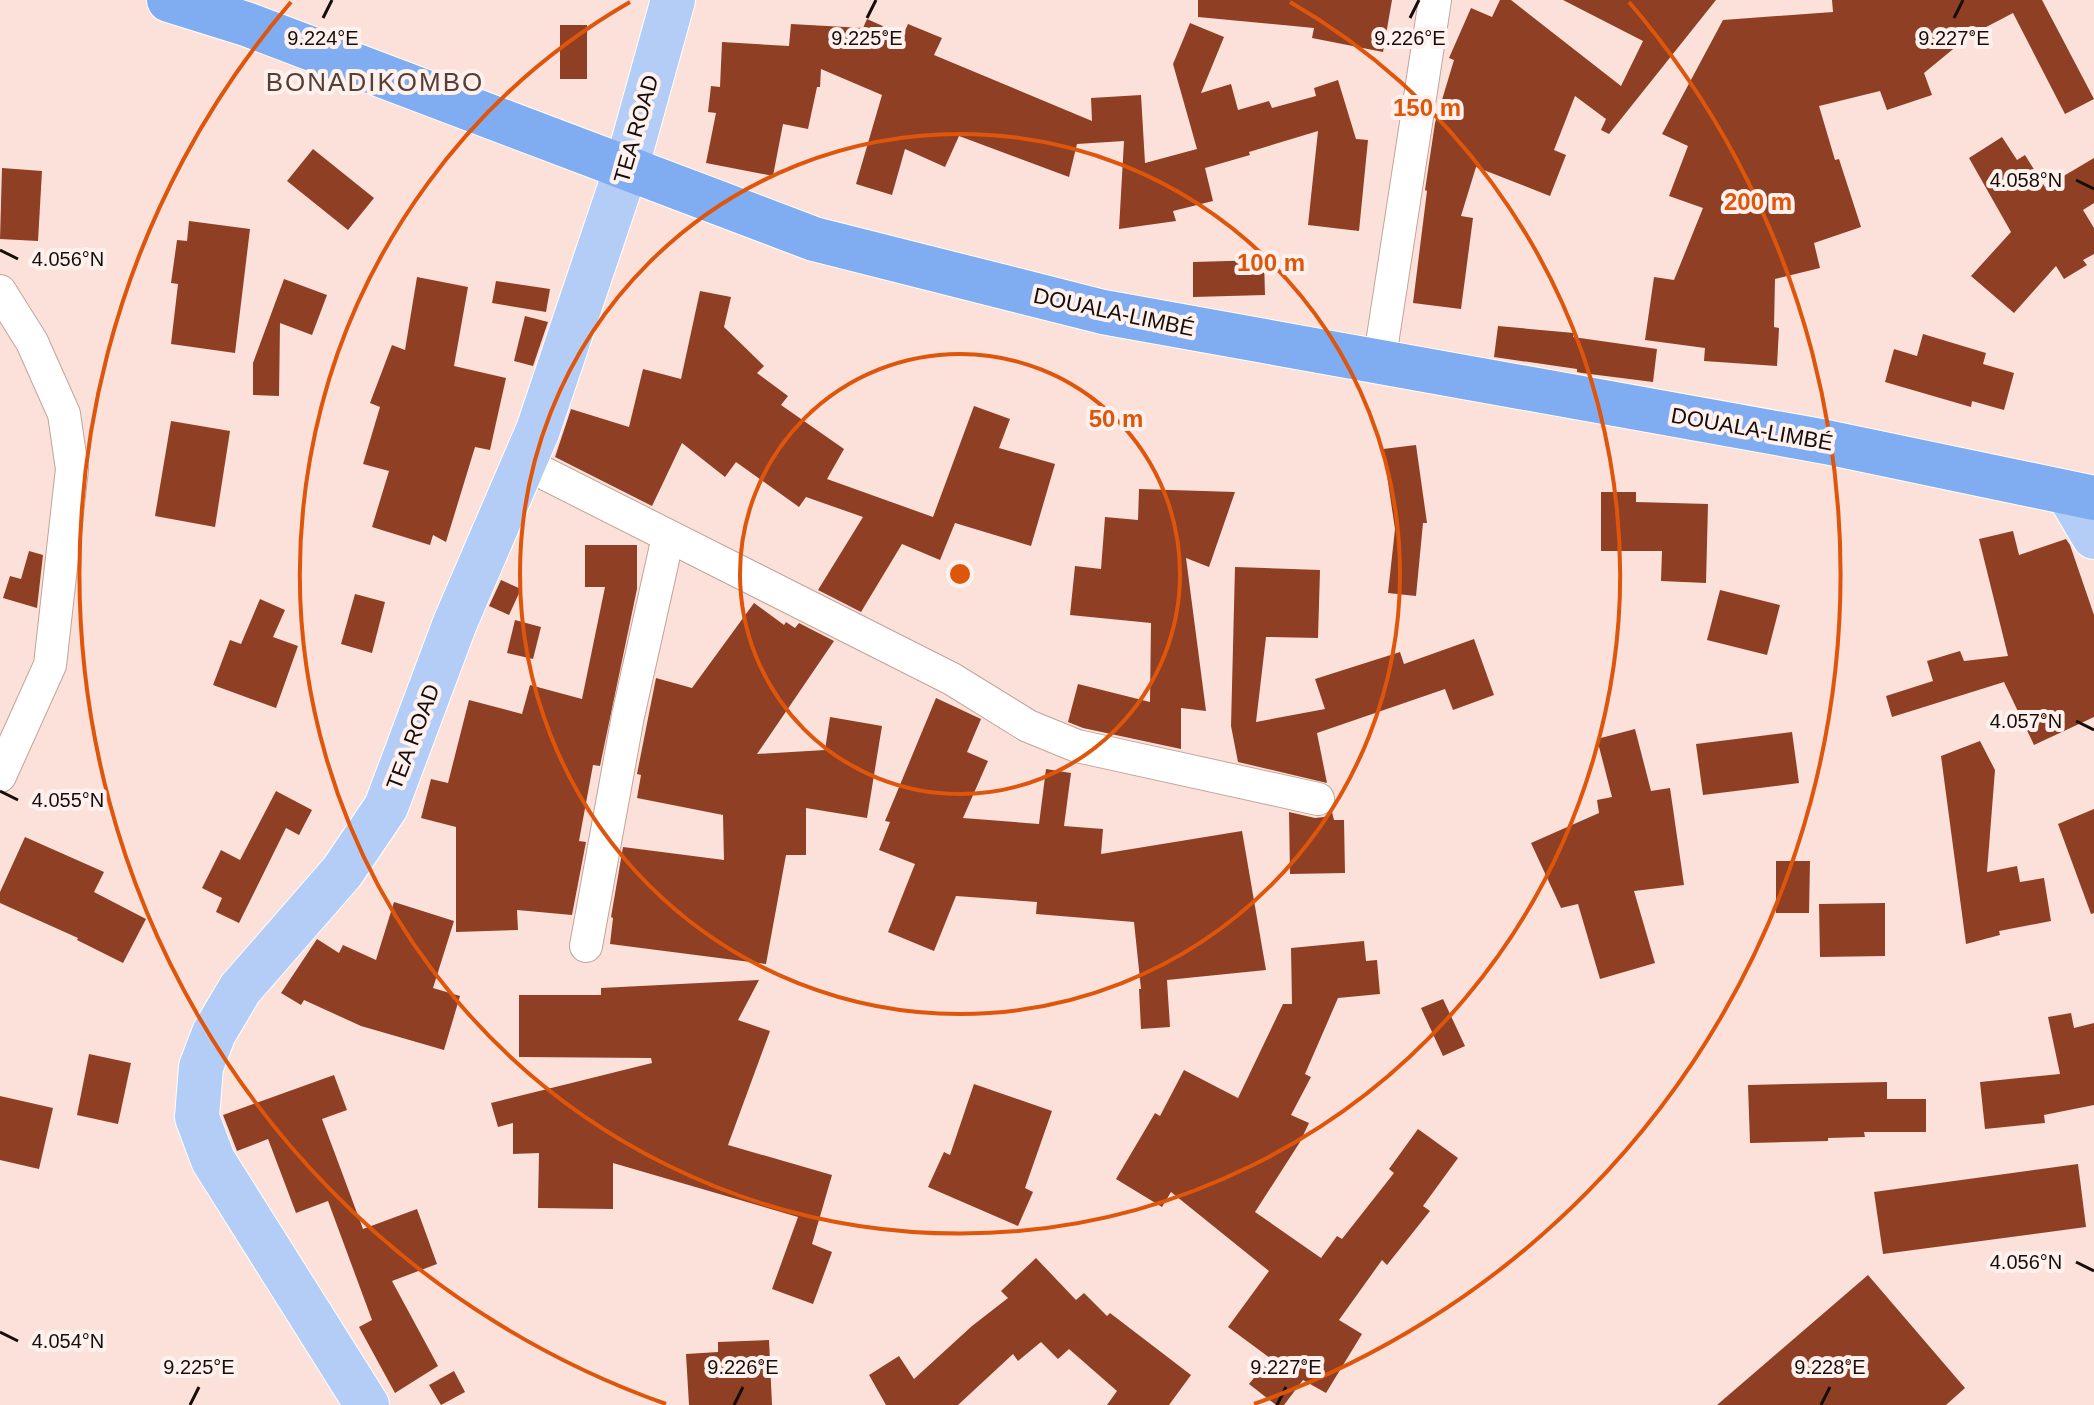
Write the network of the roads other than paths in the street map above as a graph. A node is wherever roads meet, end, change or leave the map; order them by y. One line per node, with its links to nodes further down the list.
1 (169, 0): 4 (highway, DOUALA-LIMBÉ)
2 (673, 0): 4 (main road, TEA ROAD)
3 (1435, 0): 6 (street)
4 (626, 169): 6 (highway, DOUALA-LIMBÉ); 7 (main road, TEA ROAD)
5 (0, 291): 11 (street)
6 (1379, 363): 8 (highway, DOUALA-LIMBÉ)
7 (524, 463): 9 (street); 14 (main road, TEA ROAD)
8 (2081, 495): 10 (main road)
9 (668, 537): 12 (street); 13 (street)
10 (2094, 537)
11 (0, 776)
12 (1318, 799)
13 (586, 946)
14 (367, 1405)

